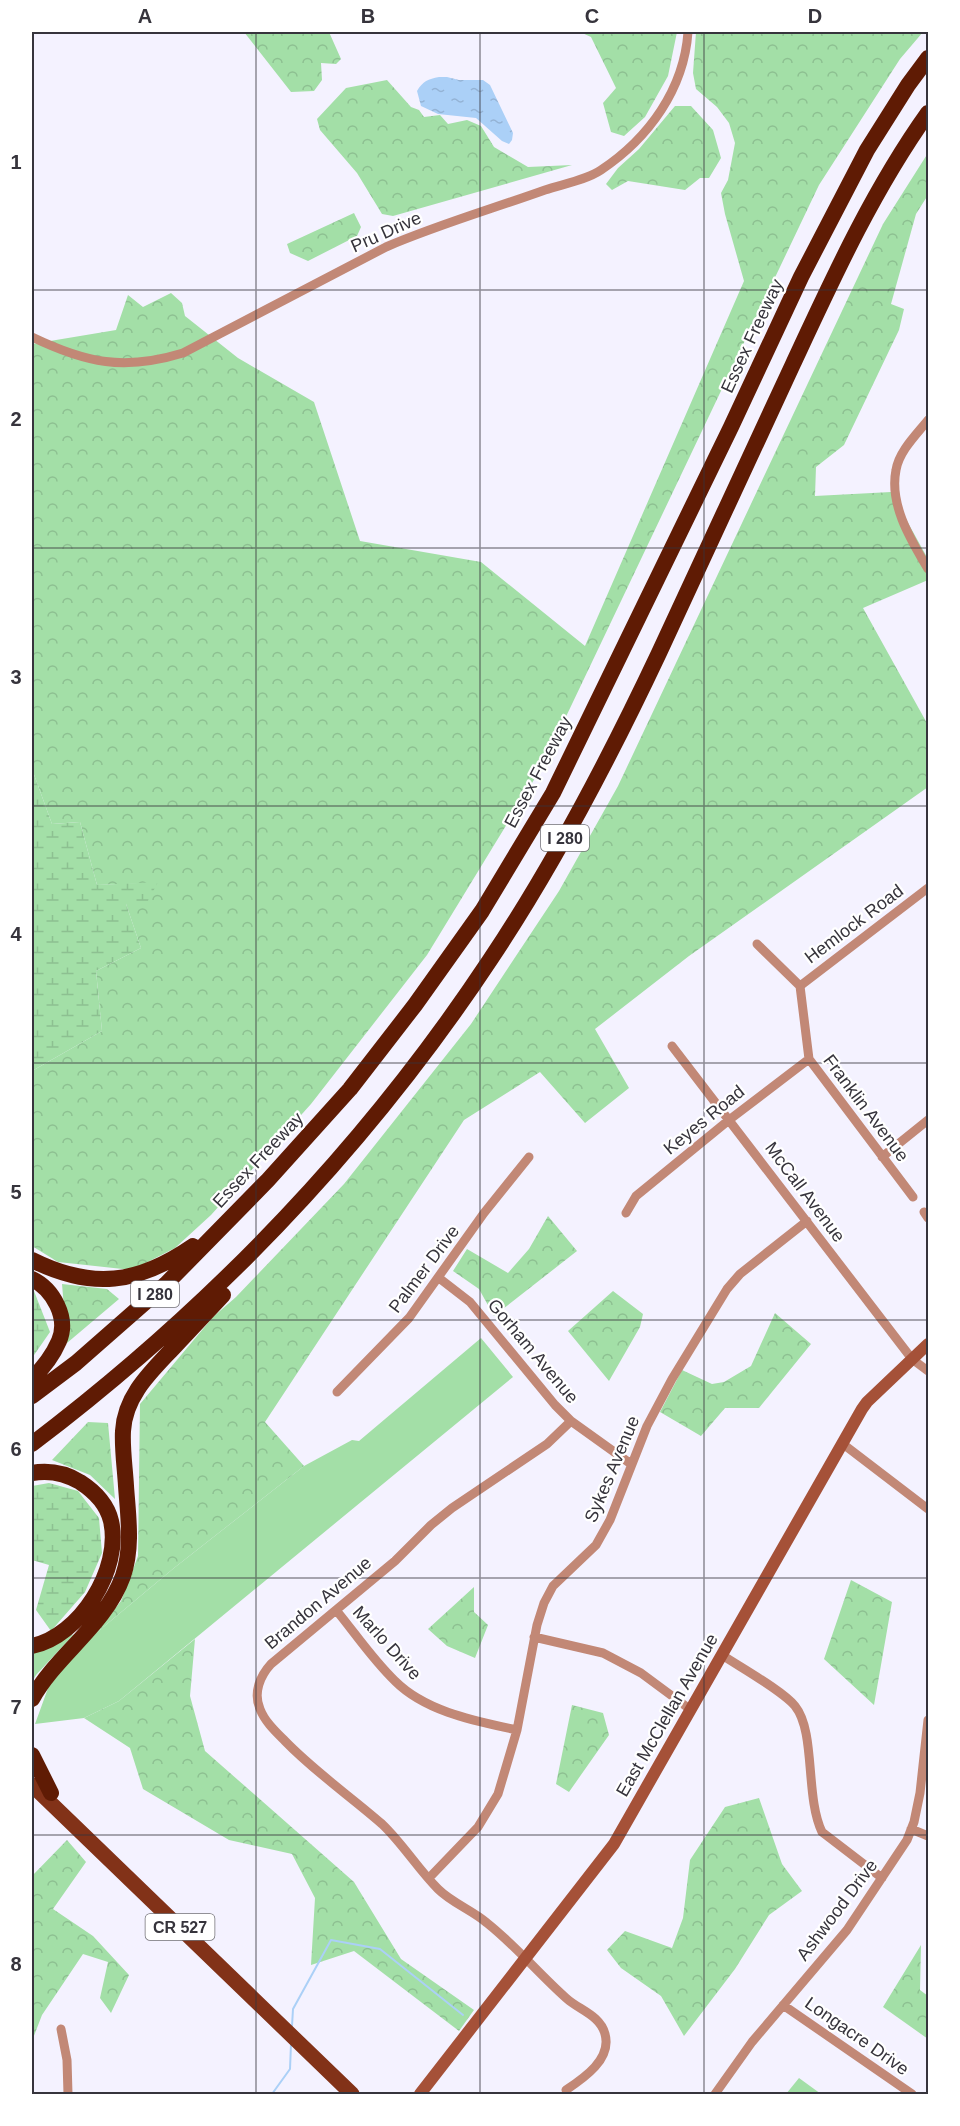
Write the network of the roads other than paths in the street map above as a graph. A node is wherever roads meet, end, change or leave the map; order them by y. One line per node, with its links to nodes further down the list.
1 (688, 32): 4 (street, Pru Drive)
2 (928, 58): 16 (highway, Essex Freeway / I 280)
3 (928, 113): 17 (highway, I 280)
4 (32, 337)
5 (928, 420): 6 (street)
6 (928, 569)
7 (928, 888): 9 (street, Hemlock Road)
8 (757, 944): 9 (street)
9 (800, 986): 11 (street, Franklin Avenue)
10 (672, 1046): 12 (street, McCall Avenue)
11 (809, 1059): 12 (street, Keyes Road); 15 (street, Franklin Avenue)
12 (729, 1120): 19 (street, Keyes Road); 20 (street, McCall Avenue)
13 (928, 1120): 15 (street)
14 (529, 1157): 22 (street, Palmer Drive)
15 (882, 1157): 18 (street, Franklin Avenue)
16 (268, 1180): 21 (highway); 29 (highway, Essex Freeway / I 280)
17 (318, 1183): 31 (highway, I 280); 40 (highway)
18 (913, 1197)
19 (626, 1213)
20 (807, 1221): 25 (street, McCall Avenue); 33 (street, Sykes Avenue)
21 (32, 1260)
22 (439, 1278): 28 (street, Palmer Drive); 30 (street, Gorham Avenue)
23 (32, 1279): 27 (highway)
24 (928, 1344): 25 (street, East McClellan Avenue)
25 (912, 1359): 26 (street, McCall Avenue); 32 (street, East McClellan Avenue)
26 (928, 1371)
27 (32, 1379)
28 (337, 1392)
29 (32, 1396)
30 (571, 1421): 33 (street, Gorham Avenue); 36 (street, Brandon Avenue)
31 (32, 1444)
32 (843, 1444): 35 (street); 39 (street, East McClellan Avenue)
33 (631, 1464): 37 (street, Sykes Avenue)
34 (32, 1473): 38 (highway)
35 (928, 1509)
36 (336, 1610): 43 (street, Marlo Drive); 51 (street, Brandon Avenue)
37 (534, 1637): 41 (street); 43 (street, Sykes Avenue)
38 (32, 1646)
39 (722, 1655): 41 (street, East McClellan Avenue); 52 (street)
40 (32, 1699)
41 (691, 1710): 53 (street, East McClellan Avenue)
42 (928, 1720): 49 (street, Ashwood Drive)
43 (517, 1731): 51 (street, Sykes Avenue)
44 (32, 1755): 47 (highway)
45 (32, 1763): 47 (main road, CR 527)
46 (32, 1785): 48 (main road, CR 527)
47 (51, 1793): 48 (main road, CR 527)
48 (73, 1823): 58 (main road, CR 527)
49 (911, 1829): 50 (street); 52 (street, Ashwood Drive)
50 (928, 1836)
51 (429, 1878): 53 (street, Brandon Avenue)
52 (882, 1878): 54 (street, Ashwood Drive)
53 (525, 1960): 56 (street, Brandon Avenue); 59 (street, East McClellan Avenue)
54 (783, 2005): 60 (street, Ashwood Drive); 61 (street, Longacre Drive)
55 (61, 2029): 57 (street)
56 (566, 2090)
57 (68, 2094)
58 (352, 2094)
59 (420, 2094)
60 (715, 2094)
61 (912, 2094)

